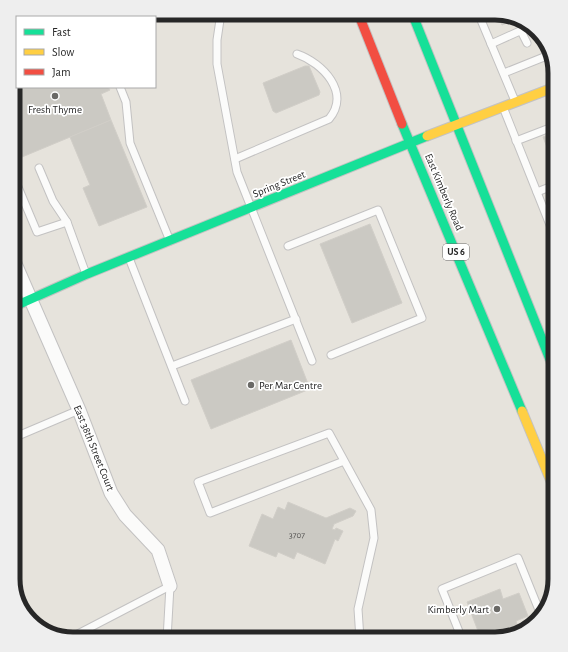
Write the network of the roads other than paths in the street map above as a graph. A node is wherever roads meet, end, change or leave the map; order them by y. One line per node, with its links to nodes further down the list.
1 (220, 20): 20 (lane)
2 (361, 20): 19 (main road, East Kimberly Road / US 6)
3 (415, 20): 16 (main road)
4 (481, 20): 8 (lane)
5 (525, 29): 6 (lane)
6 (521, 31): 7 (lane); 8 (lane)
7 (527, 43)
8 (491, 44): 11 (lane)
9 (297, 54): 20 (lane)
10 (545, 56): 11 (lane)
11 (504, 74): 14 (lane)
12 (120, 88): 28 (lane)
13 (548, 90): 14 (main road, Spring Street)
14 (515, 102): 15 (main road, Spring Street)
15 (502, 106): 16 (main road, Spring Street); 18 (lane)
16 (455, 124): 19 (main road, Spring Street); 37 (main road)
17 (548, 129): 18 (lane)
18 (516, 141): 24 (lane)
19 (411, 144): 25 (main road, Spring Street); 44 (main road, East Kimberly Road / US 6)
20 (235, 159): 25 (lane)
21 (39, 168): 27 (lane)
22 (548, 188): 24 (lane)
23 (20, 192): 27 (lane)
24 (537, 192): 26 (lane)
25 (253, 207): 28 (main road, Spring Street); 35 (lane)
26 (548, 220)
27 (67, 222): 31 (lane)
28 (170, 241): 30 (main road, Spring Street)
29 (288, 246): 36 (lane)
30 (129, 258): 31 (main road, Spring Street); 39 (lane)
31 (87, 274): 33 (main road, Spring Street)
32 (20, 276): 33 (street, East 38th Street Court)
33 (30, 300): 34 (main road, Spring Street); 41 (street, East 38th Street Court)
34 (20, 304)
35 (296, 319): 38 (lane); 39 (lane)
36 (331, 355)
37 (548, 355)
38 (312, 361)
39 (172, 366): 40 (lane)
40 (185, 401)
41 (79, 410): 42 (lane); 45 (street, East 38th Street Court)
42 (20, 435)
43 (344, 461): 43 (lane); 49 (lane)
44 (548, 474)
45 (170, 586): 47 (lane); 48 (lane)
46 (539, 609): 50 (lane)
47 (82, 632)
48 (167, 632)
49 (360, 632)
50 (459, 632)

